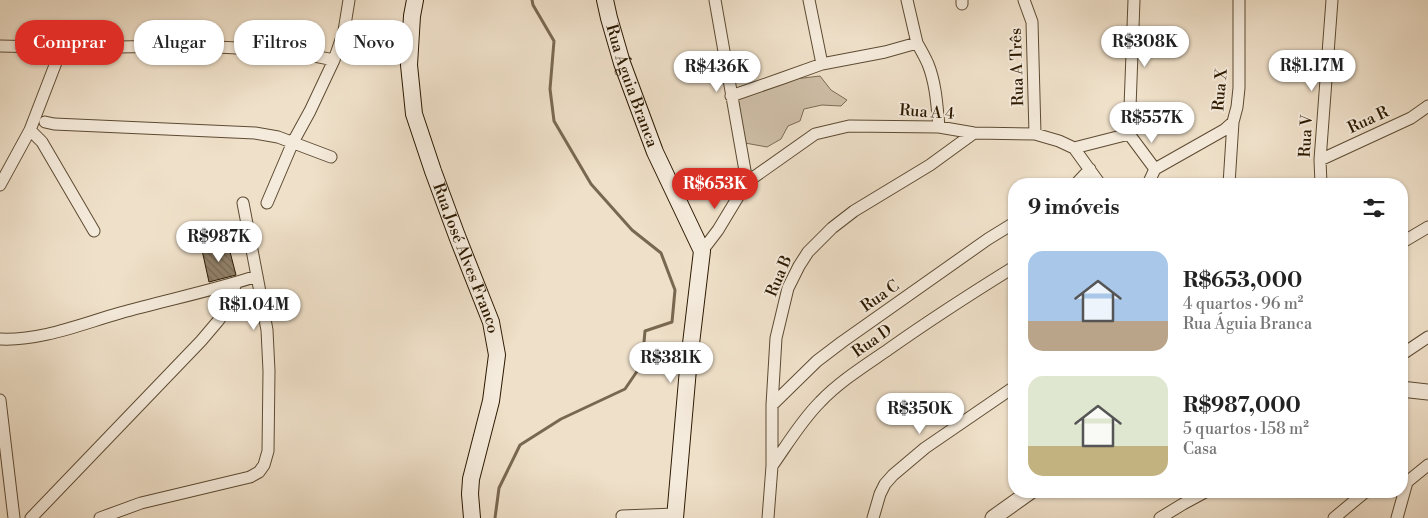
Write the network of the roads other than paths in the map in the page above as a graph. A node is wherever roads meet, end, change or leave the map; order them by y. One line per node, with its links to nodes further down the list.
1 (349, 0): 15 (street)
2 (415, 0): 70 (main road, Rua José Alves Franco)
3 (605, 0): 46 (main road, Rua Águia Branca)
4 (715, 0): 18 (street)
5 (809, 0): 16 (street)
6 (907, 0): 11 (street)
7 (1024, 0): 25 (street, Rua A Três)
8 (1134, 0): 26 (street)
9 (1239, 0): 21 (street, Rua X)
10 (1332, 0): 30 (street, Rua V)
11 (917, 43): 16 (street); 22 (street)
12 (0, 46): 13 (street)
13 (15, 46)
14 (124, 47): 15 (street)
15 (334, 60): 27 (street)
16 (822, 64): 18 (street)
17 (55, 65): 23 (street)
18 (731, 96): 38 (street)
19 (1428, 106): 30 (street, Rua R)
20 (45, 122): 27 (street)
21 (1234, 122): 31 (street); 36 (street, Rua X)
22 (938, 127): 24 (street, Rua A 4); 38 (street, Rua A 4)
23 (30, 130): 39 (street); 44 (street)
24 (974, 133): 25 (street, Rua A 4); 57 (street, Rua B)
25 (1034, 134): 28 (street, Rua A 4)
26 (1129, 134): 28 (street); 31 (street)
27 (293, 142): 29 (street); 41 (street)
28 (1074, 148): 32 (street)
29 (331, 157)
30 (1320, 160): 37 (street, Rua V)
31 (1155, 169): 35 (street)
32 (1090, 170): 33 (street); 34 (street)
33 (1082, 178)
34 (1096, 178)
35 (1151, 178)
36 (1229, 178)
37 (1321, 178)
38 (747, 182): 46 (street)
39 (0, 185)
40 (243, 203): 48 (street)
41 (267, 203)
42 (1008, 227): 57 (street, Rua C)
43 (1428, 227): 45 (street)
44 (94, 231)
45 (1408, 239)
46 (702, 251): 66 (main road)
47 (1008, 271): 59 (street, Rua D)
48 (258, 276): 49 (street); 69 (street)
49 (236, 283): 51 (street); 68 (street)
50 (1428, 337): 52 (street)
51 (0, 339)
52 (1408, 350)
53 (1408, 390): 55 (street)
54 (1008, 391): 72 (street)
55 (1428, 392)
56 (0, 400): 67 (street)
57 (772, 405): 59 (street, Rua B)
58 (1428, 465): 60 (street)
59 (772, 466): 71 (street, Rua B)
60 (1408, 479)
61 (1021, 498): 73 (street)
62 (1194, 498): 74 (street)
63 (1356, 498): 75 (street)
64 (1401, 498): 76 (street)
65 (622, 516): 66 (street)
66 (675, 516)
67 (14, 518)
68 (31, 518)
69 (100, 518)
70 (472, 518)
71 (768, 518)
72 (873, 518)
73 (993, 518)
74 (1160, 518)
75 (1334, 518)
76 (1397, 518)

